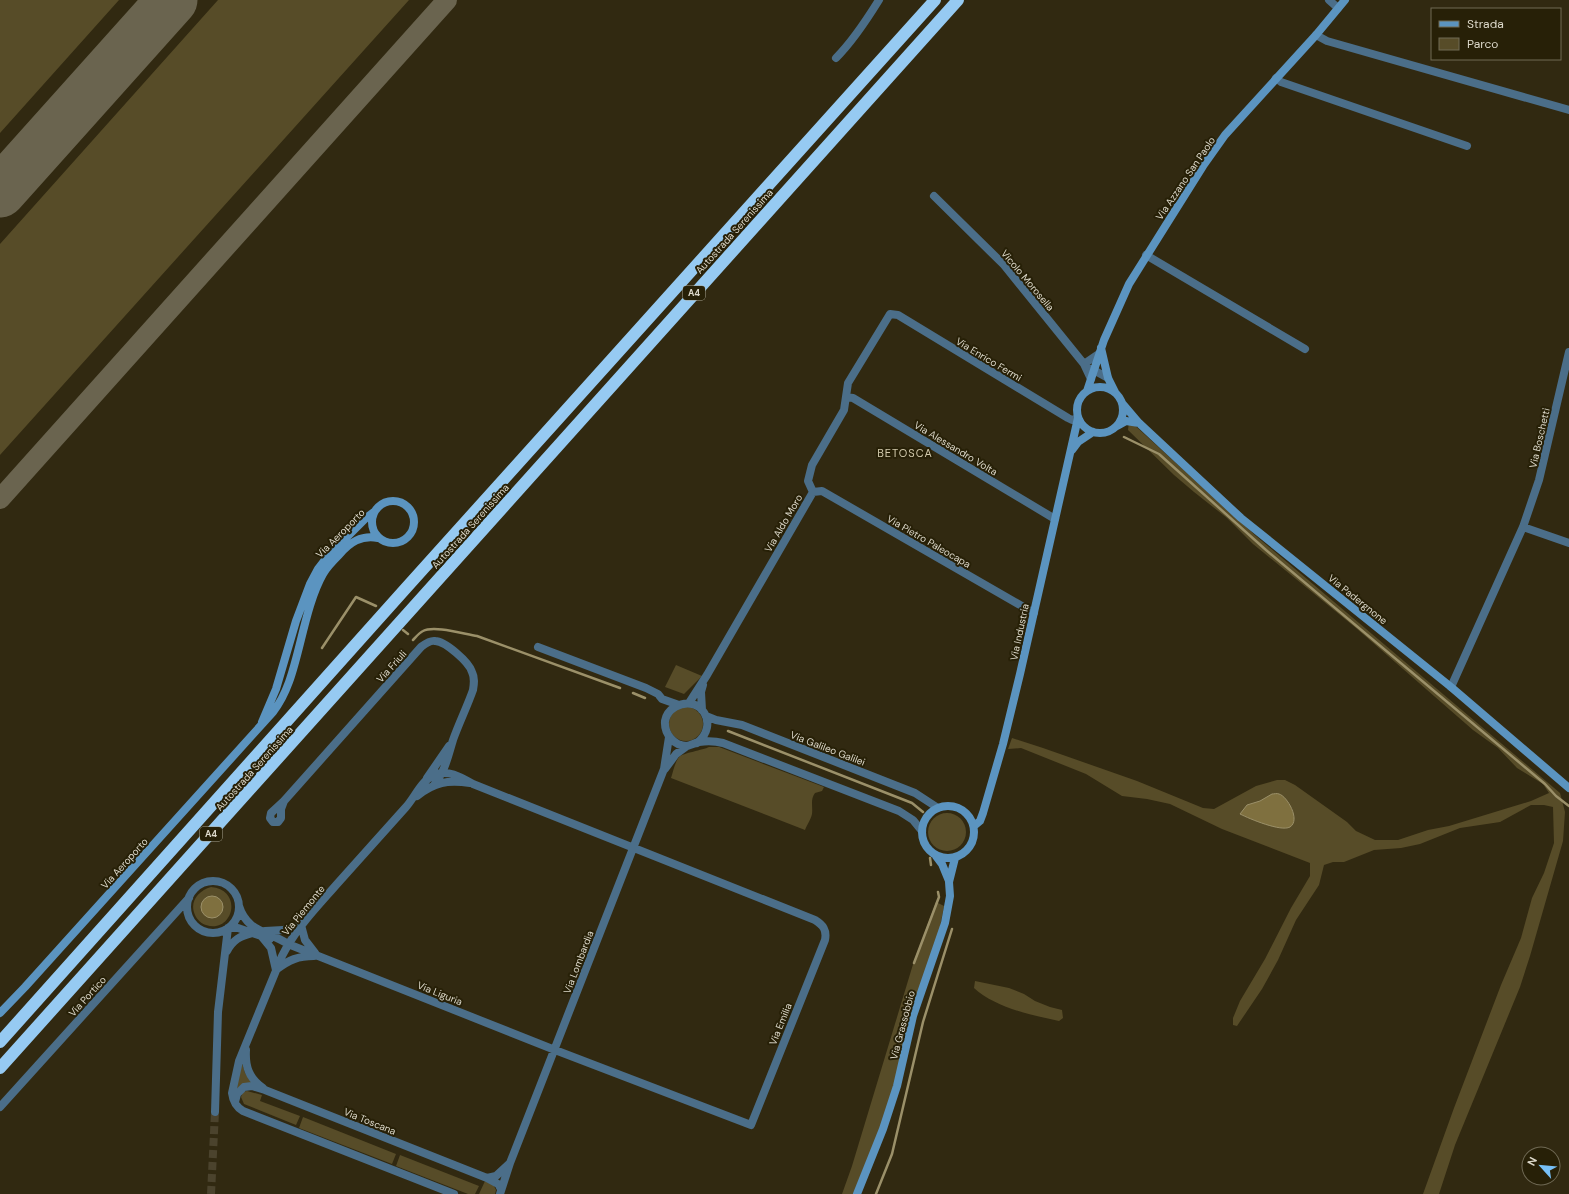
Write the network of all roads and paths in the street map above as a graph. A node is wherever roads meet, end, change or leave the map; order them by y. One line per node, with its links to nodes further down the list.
1 (879, 0): 8 (street)
2 (935, 0): 79 (highway, Autostrada Serenissima / A4)
3 (958, 0): 82 (highway, Autostrada Serenissima / A4)
4 (1329, 0): 6 (street)
5 (1345, 0): 6 (street, Via Azzano San Paolo)
6 (1338, 8): 7 (street, Via Azzano San Paolo)
7 (1316, 35): 9 (street, Via Azzano San Paolo); 10 (street)
8 (836, 58)
9 (1276, 78): 11 (street); 13 (street, Via Azzano San Paolo)
10 (1569, 110)
11 (1467, 146)
12 (934, 196): 18 (street, Vicolo Morosella)
13 (1146, 255): 15 (street); 16 (street, Via Azzano San Paolo)
14 (890, 314): 24 (street, Via Aldo Moro); 26 (street, Via Enrico Fermi)
15 (1305, 349)
16 (1100, 350): 18 (street); 19 (street, Via Azzano San Paolo); 20 (street)
17 (1569, 352): 34 (street, Via Boschetti)
18 (1084, 364): 19 (street); 21 (street)
19 (1093, 371): 20 (street); 21 (street, Via Azzano San Paolo)
20 (1108, 378): 23 (street)
21 (1091, 380): 22 (street, Via Azzano San Paolo)
22 (1087, 391): 23 (street); 26 (street)
23 (1116, 394): 25 (street)
24 (846, 397): 31 (street, Via Aldo Moro); 33 (street, Via Alessandro Volta)
25 (1122, 402): 27 (street, Via Padergnone); 28 (street)
26 (1078, 418): 29 (street); 30 (street, Via Industria)
27 (1139, 423): 28 (street); 40 (street, Via Padergnone)
28 (1117, 427): 29 (street)
29 (1093, 432): 30 (street, Via Industria)
30 (1070, 454): 33 (street, Via Industria)
31 (813, 492): 37 (street, Via Pietro Paleocapa); 39 (street, Via Aldo Moro)
32 (374, 512): 35 (street); 35 (street); 46 (street, Via Aeroporto)
33 (1055, 519): 37 (street, Via Industria)
34 (1523, 527): 36 (street); 40 (street, Via Boschetti)
35 (378, 538): 46 (street, Via Aeroporto)
36 (1569, 543)
37 (1034, 613): 61 (street, Via Industria)
38 (538, 647): 41 (street)
39 (707, 675): 42 (street, Via Aldo Moro); 44 (street, Via Aldo Moro)
40 (1451, 687): 56 (street, Via Padergnone)
41 (662, 699): 43 (street); 45 (street)
42 (689, 703): 43 (street); 44 (street)
43 (679, 705): 45 (street)
44 (704, 713): 49 (street); 59 (street, Via Galileo Galilei)
45 (666, 719): 47 (street)
46 (261, 724): 78 (street, Via Aeroporto)
47 (669, 737): 50 (street); 51 (street, Via Lombardia)
48 (453, 740): 52 (street, Via Friuli); 53 (street, Via Friuli); 57 (street, Via Friuli)
49 (697, 743): 50 (street); 63 (street)
50 (688, 746): 51 (street, Via Lombardia)
51 (664, 769): 64 (street, Via Lombardia)
52 (441, 773): 53 (street, Via Piemonte); 54 (street, Via Piemonte); 55 (street, Via Friuli)
53 (423, 784): 58 (street, Via Piemonte)
54 (473, 784): 55 (street, Via Piemonte); 64 (street, Via Piemonte)
55 (434, 785): 58 (street, Via Piemonte)
56 (1569, 788)
57 (284, 801)
58 (408, 805): 70 (street, Via Piemonte)
59 (938, 808): 60 (street); 63 (street)
60 (963, 810): 61 (street); 62 (street)
61 (983, 813): 62 (street, Via Industria)
62 (974, 826): 66 (street)
63 (922, 831): 65 (street)
64 (633, 847): 81 (street, Via Lombardia); 81 (street, Via Emilia)
65 (934, 855): 66 (street); 67 (street)
66 (955, 858): 67 (street, Via Grassobbio)
67 (949, 882): 91 (street, Via Grassobbio)
68 (189, 898): 69 (street); 71 (street); 85 (street, Via Portico)
69 (239, 906): 71 (street); 73 (street, Via Liguria)
70 (301, 925): 73 (street); 74 (street, Via Piemonte); 76 (street, Via Liguria)
71 (228, 928): 72 (street, Via Liguria); 75 (street)
72 (253, 933): 73 (street, Via Liguria); 75 (street)
73 (262, 934): 74 (street, Via Liguria); 77 (street, Via Liguria)
74 (288, 944): 76 (street, Via Liguria); 77 (street, Via Piemonte)
75 (225, 954): 86 (street)
76 (318, 956): 77 (street, Via Liguria); 81 (street, Via Liguria)
77 (276, 970): 80 (street, Via Piemonte)
78 (0, 1013)
79 (0, 1042)
80 (246, 1048): 83 (street, Via Piemonte); 84 (street, Via Piemonte)
81 (554, 1050): 87 (street, Via Lombardia)
82 (0, 1068)
83 (265, 1090): 84 (street, Via Toscana); 88 (street, Via Toscana)
84 (234, 1102): 90 (street)
85 (0, 1108)
86 (215, 1112)
87 (510, 1163): 88 (street, Via Lombardia); 89 (street, Via Lombardia)
88 (487, 1178): 89 (street, Via Toscana)
89 (501, 1192)
90 (454, 1194)
91 (857, 1194)

